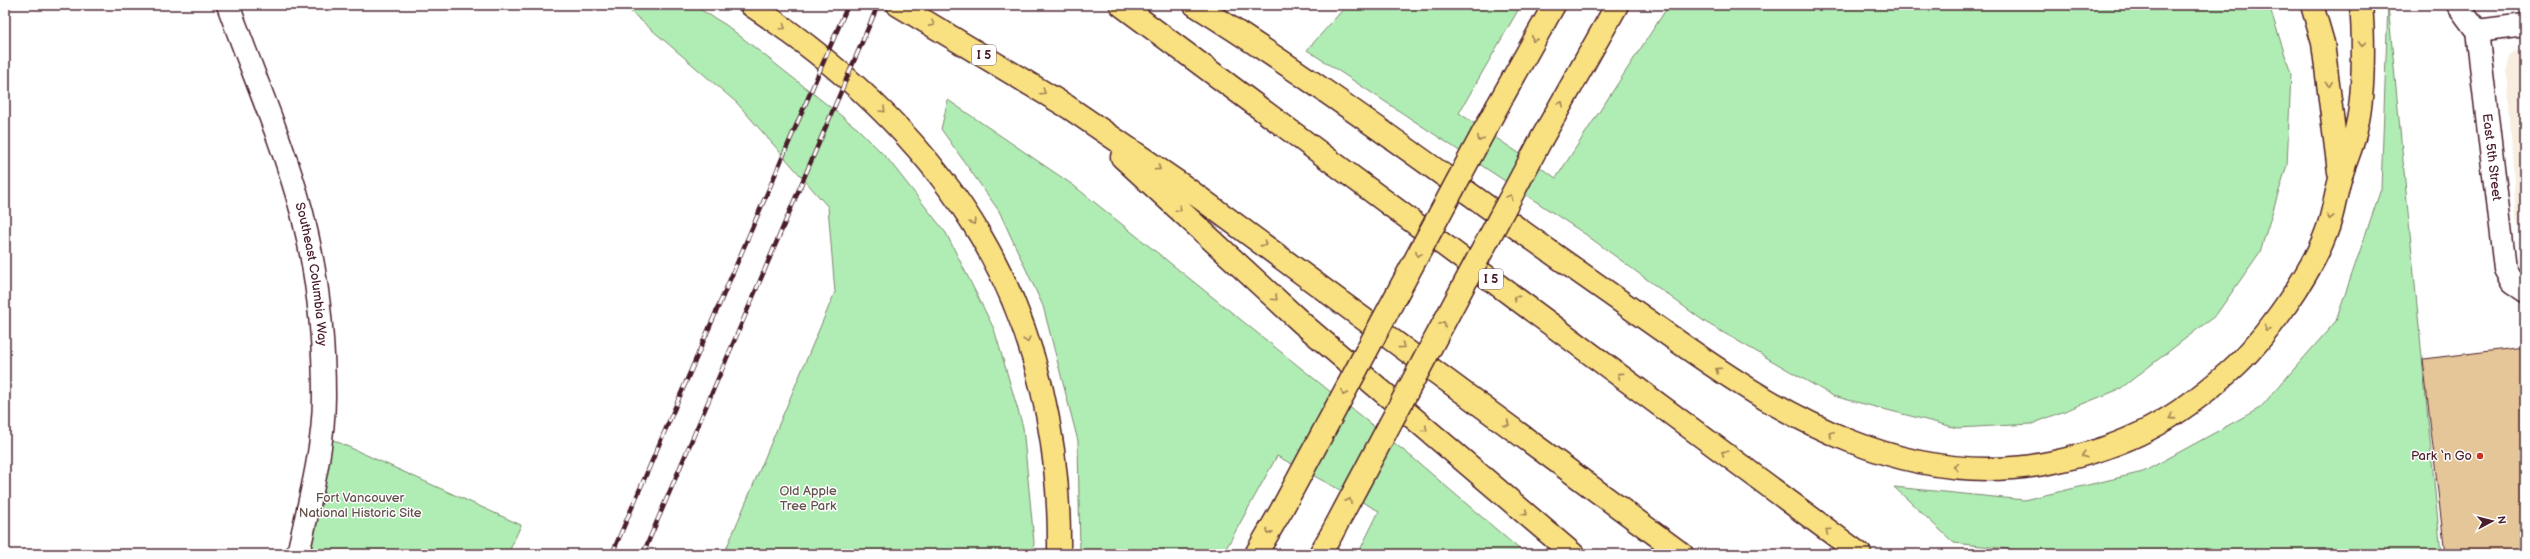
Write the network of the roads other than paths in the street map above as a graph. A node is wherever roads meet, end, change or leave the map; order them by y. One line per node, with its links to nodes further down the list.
1 (228, 5): 16 (street, Southeast Columbia Way)
2 (751, 5): 17 (highway, one-way to 17)
3 (898, 5): 13 (highway, I 5, one-way to 13)
4 (1121, 5): 22 (highway, I 5, one-way to 4)
5 (1195, 5): 14 (highway, one-way to 5)
6 (1554, 5): 18 (highway, one-way to 18, bridge)
7 (1617, 5): 19 (highway, one-way to 7, bridge)
8 (2312, 5): 14 (highway, one-way to 14)
9 (2362, 5): 14 (highway, one-way to 14)
10 (2458, 5): 12 (street)
11 (2525, 26): 12 (street)
12 (2478, 31): 15 (street, East 5th Street)
13 (1068, 107): 20 (highway, one-way to 20); 21 (highway, I 5, one-way to 21)
14 (2340, 179)
15 (2519, 287)
16 (298, 554)
17 (1059, 554)
18 (1256, 554)
19 (1320, 554)
20 (1573, 554)
21 (1682, 554)
22 (1860, 554)

